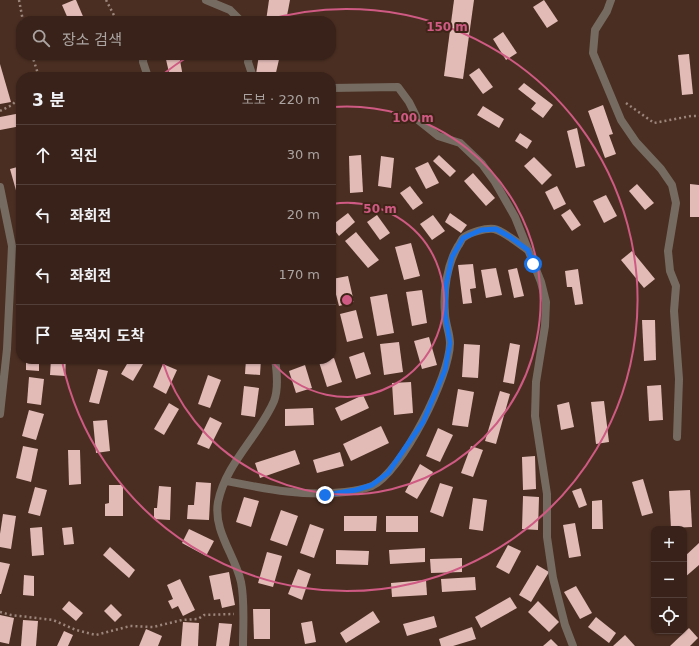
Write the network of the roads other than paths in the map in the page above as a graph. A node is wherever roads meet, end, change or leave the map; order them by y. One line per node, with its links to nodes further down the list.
1 (206, 0): 3 (street)
2 (611, 0): 13 (street)
3 (236, 16)
4 (143, 60): 6 (street)
5 (248, 60): 7 (street)
6 (146, 72)
7 (252, 72)
8 (336, 88): 10 (street)
9 (0, 187): 12 (street)
10 (528, 250): 14 (street); 16 (street)
11 (276, 364): 14 (street)
12 (0, 414)
13 (677, 437)
14 (226, 481): 15 (street)
15 (243, 646)
16 (573, 646)

